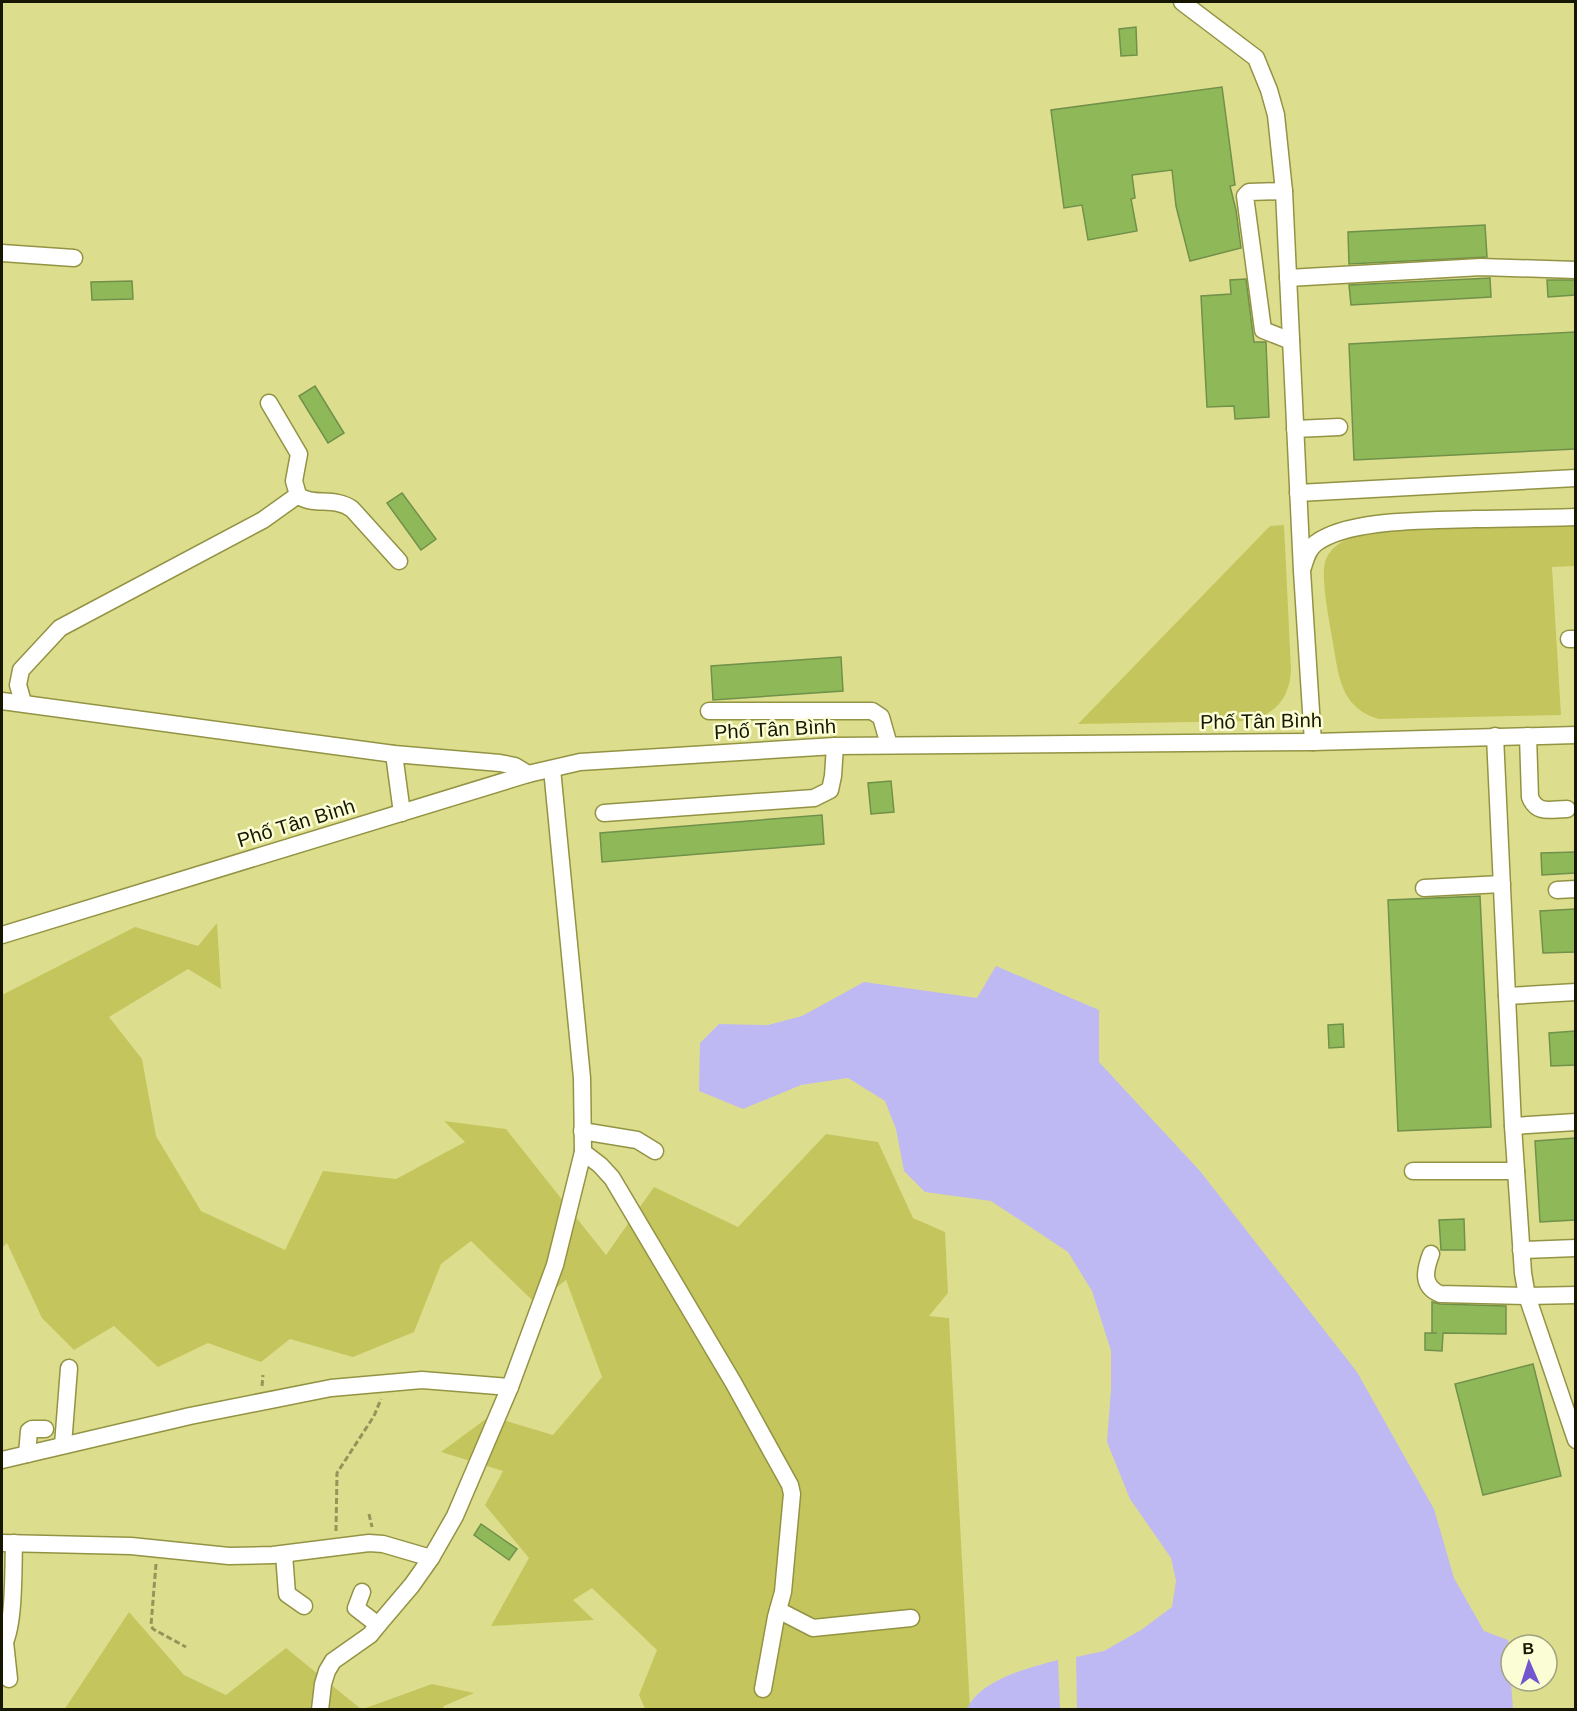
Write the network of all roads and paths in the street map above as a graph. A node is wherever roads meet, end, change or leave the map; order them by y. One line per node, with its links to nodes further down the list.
1 (1182, 2): 2 (street)
2 (1284, 191): 6 (street); 7 (street)
3 (2, 253): 4 (street)
4 (74, 258)
5 (1575, 270): 6 (street)
6 (1288, 278): 7 (street)
7 (1291, 341): 10 (street)
8 (269, 403): 13 (street)
9 (1339, 427): 10 (street)
10 (1295, 429): 12 (street)
11 (1575, 478): 12 (street)
12 (1298, 493): 16 (street)
13 (298, 495): 15 (street); 18 (street)
14 (1575, 517): 16 (street)
15 (399, 561)
16 (1302, 571): 23 (street)
17 (2, 701): 18 (street)
18 (23, 702): 26 (street)
19 (709, 711): 24 (street)
20 (1528, 735): 21 (street, Phố Tân Bình); 22 (street, Phố Tân Bình); 29 (street)
21 (1575, 735)
22 (1495, 736): 23 (street, Phố Tân Bình); 32 (street)
23 (1313, 742): 24 (street, Phố Tân Bình)
24 (889, 745): 25 (street, Phố Tân Bình)
25 (835, 746): 27 (street, Phố Tân Bình); 31 (street)
26 (394, 754): 28 (street); 30 (street)
27 (552, 769): 28 (street, Phố Tân Bình); 41 (street)
28 (528, 774): 30 (street, Phố Tân Bình)
29 (1567, 809)
30 (402, 813): 36 (street, Phố Tân Bình)
31 (604, 813)
32 (1502, 884): 33 (street); 38 (street)
33 (1424, 888)
34 (1575, 889): 35 (street)
35 (1557, 891)
36 (2, 935)
37 (1575, 992): 38 (street)
38 (1507, 996): 40 (street)
39 (1575, 1122): 40 (street)
40 (1513, 1126): 45 (street)
41 (582, 1131): 42 (street); 43 (street)
42 (655, 1151)
43 (583, 1152): 53 (street); 67 (street)
44 (1413, 1171): 45 (street)
45 (1516, 1171): 47 (street)
46 (1575, 1248): 47 (street)
47 (1521, 1250): 50 (street)
48 (1431, 1254): 50 (street)
49 (1575, 1295): 50 (street)
50 (1527, 1296): 54 (street)
51 (69, 1368): 57 (street)
52 (384, 1384): 53 (street); 57 (street); 61 (path)
53 (510, 1387): 64 (street)
54 (1570, 1410): 56 (street)
55 (45, 1430): 58 (street)
56 (1575, 1440)
57 (63, 1445): 58 (street)
58 (27, 1454): 59 (street)
59 (2, 1460)
60 (8, 1543): 62 (street); 70 (street)
61 (335, 1547): 63 (street); 64 (street)
62 (158, 1548): 63 (street); 71 (path)
63 (284, 1554): 66 (street)
64 (431, 1557): 69 (street)
65 (362, 1592): 69 (street)
66 (304, 1606)
67 (778, 1610): 68 (street); 73 (street)
68 (911, 1618)
69 (378, 1625): 74 (street)
70 (3, 1645): 72 (street)
71 (186, 1647)
72 (9, 1679)
73 (763, 1689)
74 (320, 1710)

